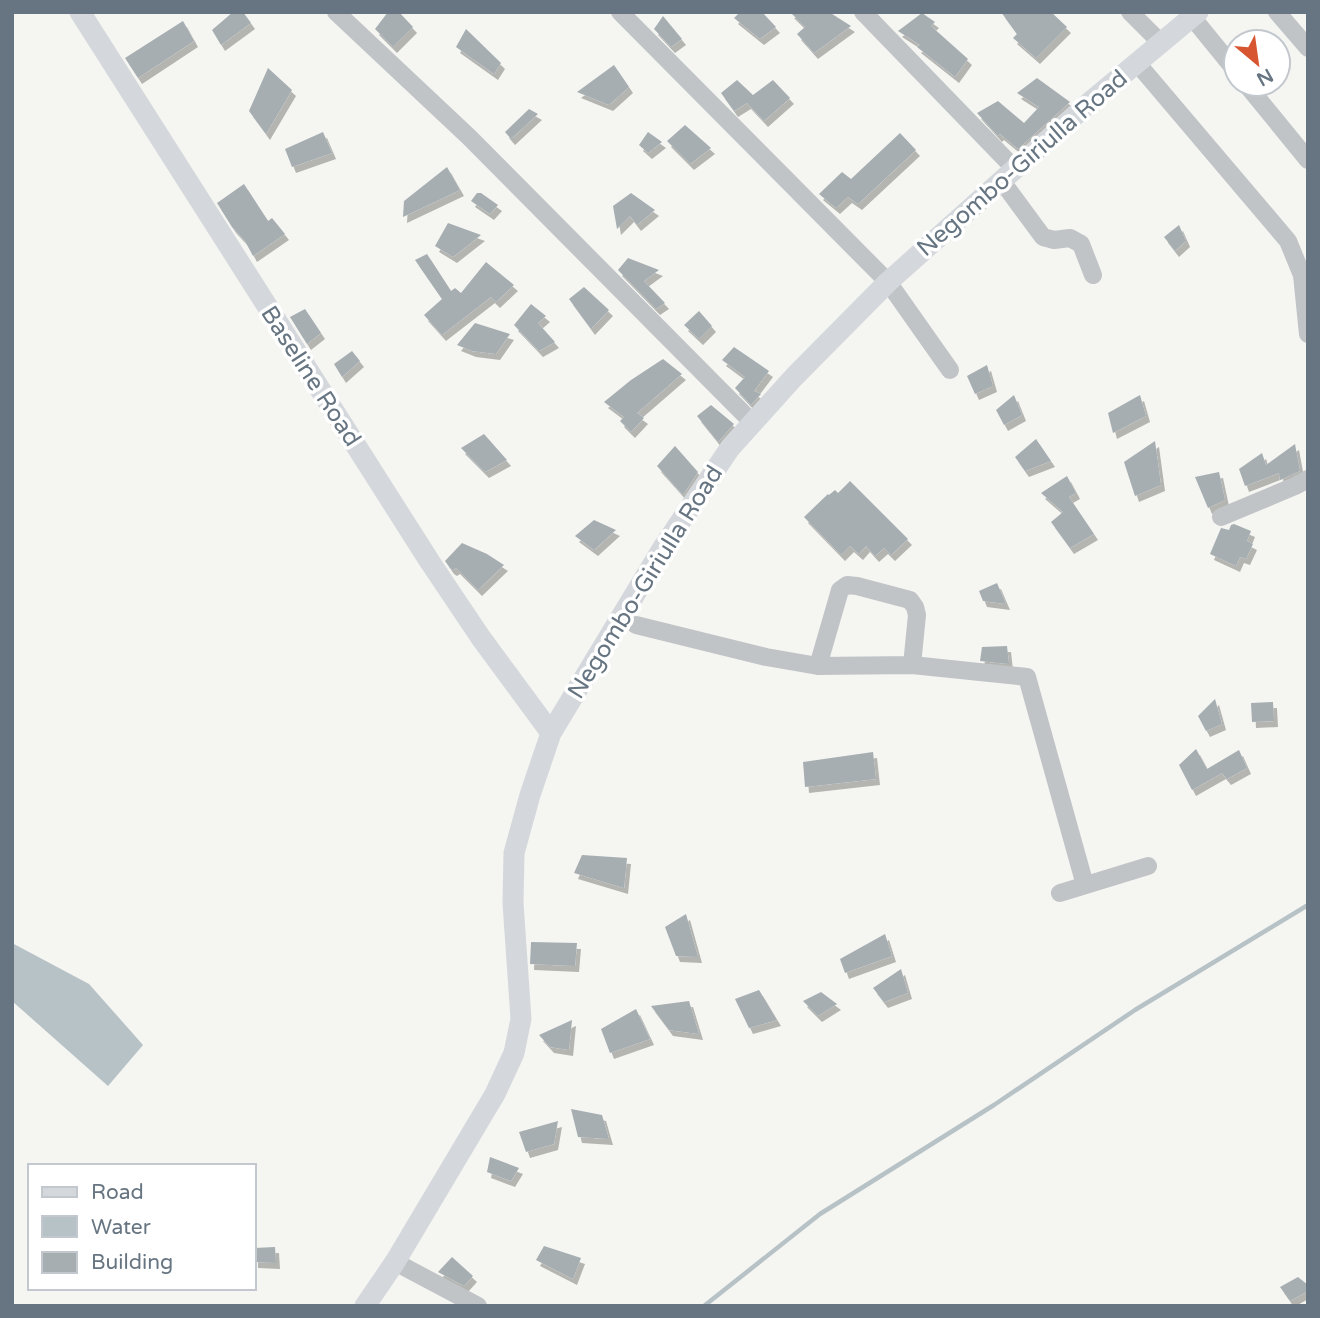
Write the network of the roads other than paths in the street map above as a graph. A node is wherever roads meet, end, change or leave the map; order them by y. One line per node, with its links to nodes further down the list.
1 (80, 12): 25 (main road, Baseline Road)
2 (335, 12): 19 (street)
3 (620, 12): 16 (street)
4 (863, 12): 14 (street)
5 (1130, 12): 8 (street)
6 (1277, 12): 9 (street)
7 (1195, 15): 8 (main road, Negombo-Giriulla Road); 10 (street)
8 (1161, 43): 11 (main road, Negombo-Giriulla Road)
9 (1308, 48)
10 (1222, 52)
11 (1137, 63): 14 (main road, Negombo-Giriulla Road); 17 (street)
12 (1257, 98): 13 (street)
13 (1308, 160)
14 (1008, 174): 15 (street); 16 (main road, Negombo-Giriulla Road)
15 (1093, 275)
16 (888, 282): 18 (street); 19 (main road, Negombo-Giriulla Road)
17 (1308, 334)
18 (950, 370)
19 (752, 422): 25 (main road, Negombo-Giriulla Road)
20 (1308, 478): 21 (street)
21 (1221, 517)
22 (636, 625): 24 (street)
23 (912, 665): 24 (street); 24 (street); 27 (street)
24 (818, 666)
25 (551, 733): 29 (main road, Negombo-Giriulla Road)
26 (1148, 866): 27 (street)
27 (1085, 886): 28 (street)
28 (1060, 893)
29 (395, 1262): 30 (main road, Negombo-Giriulla Road); 31 (street)
30 (365, 1306)
31 (478, 1306)

